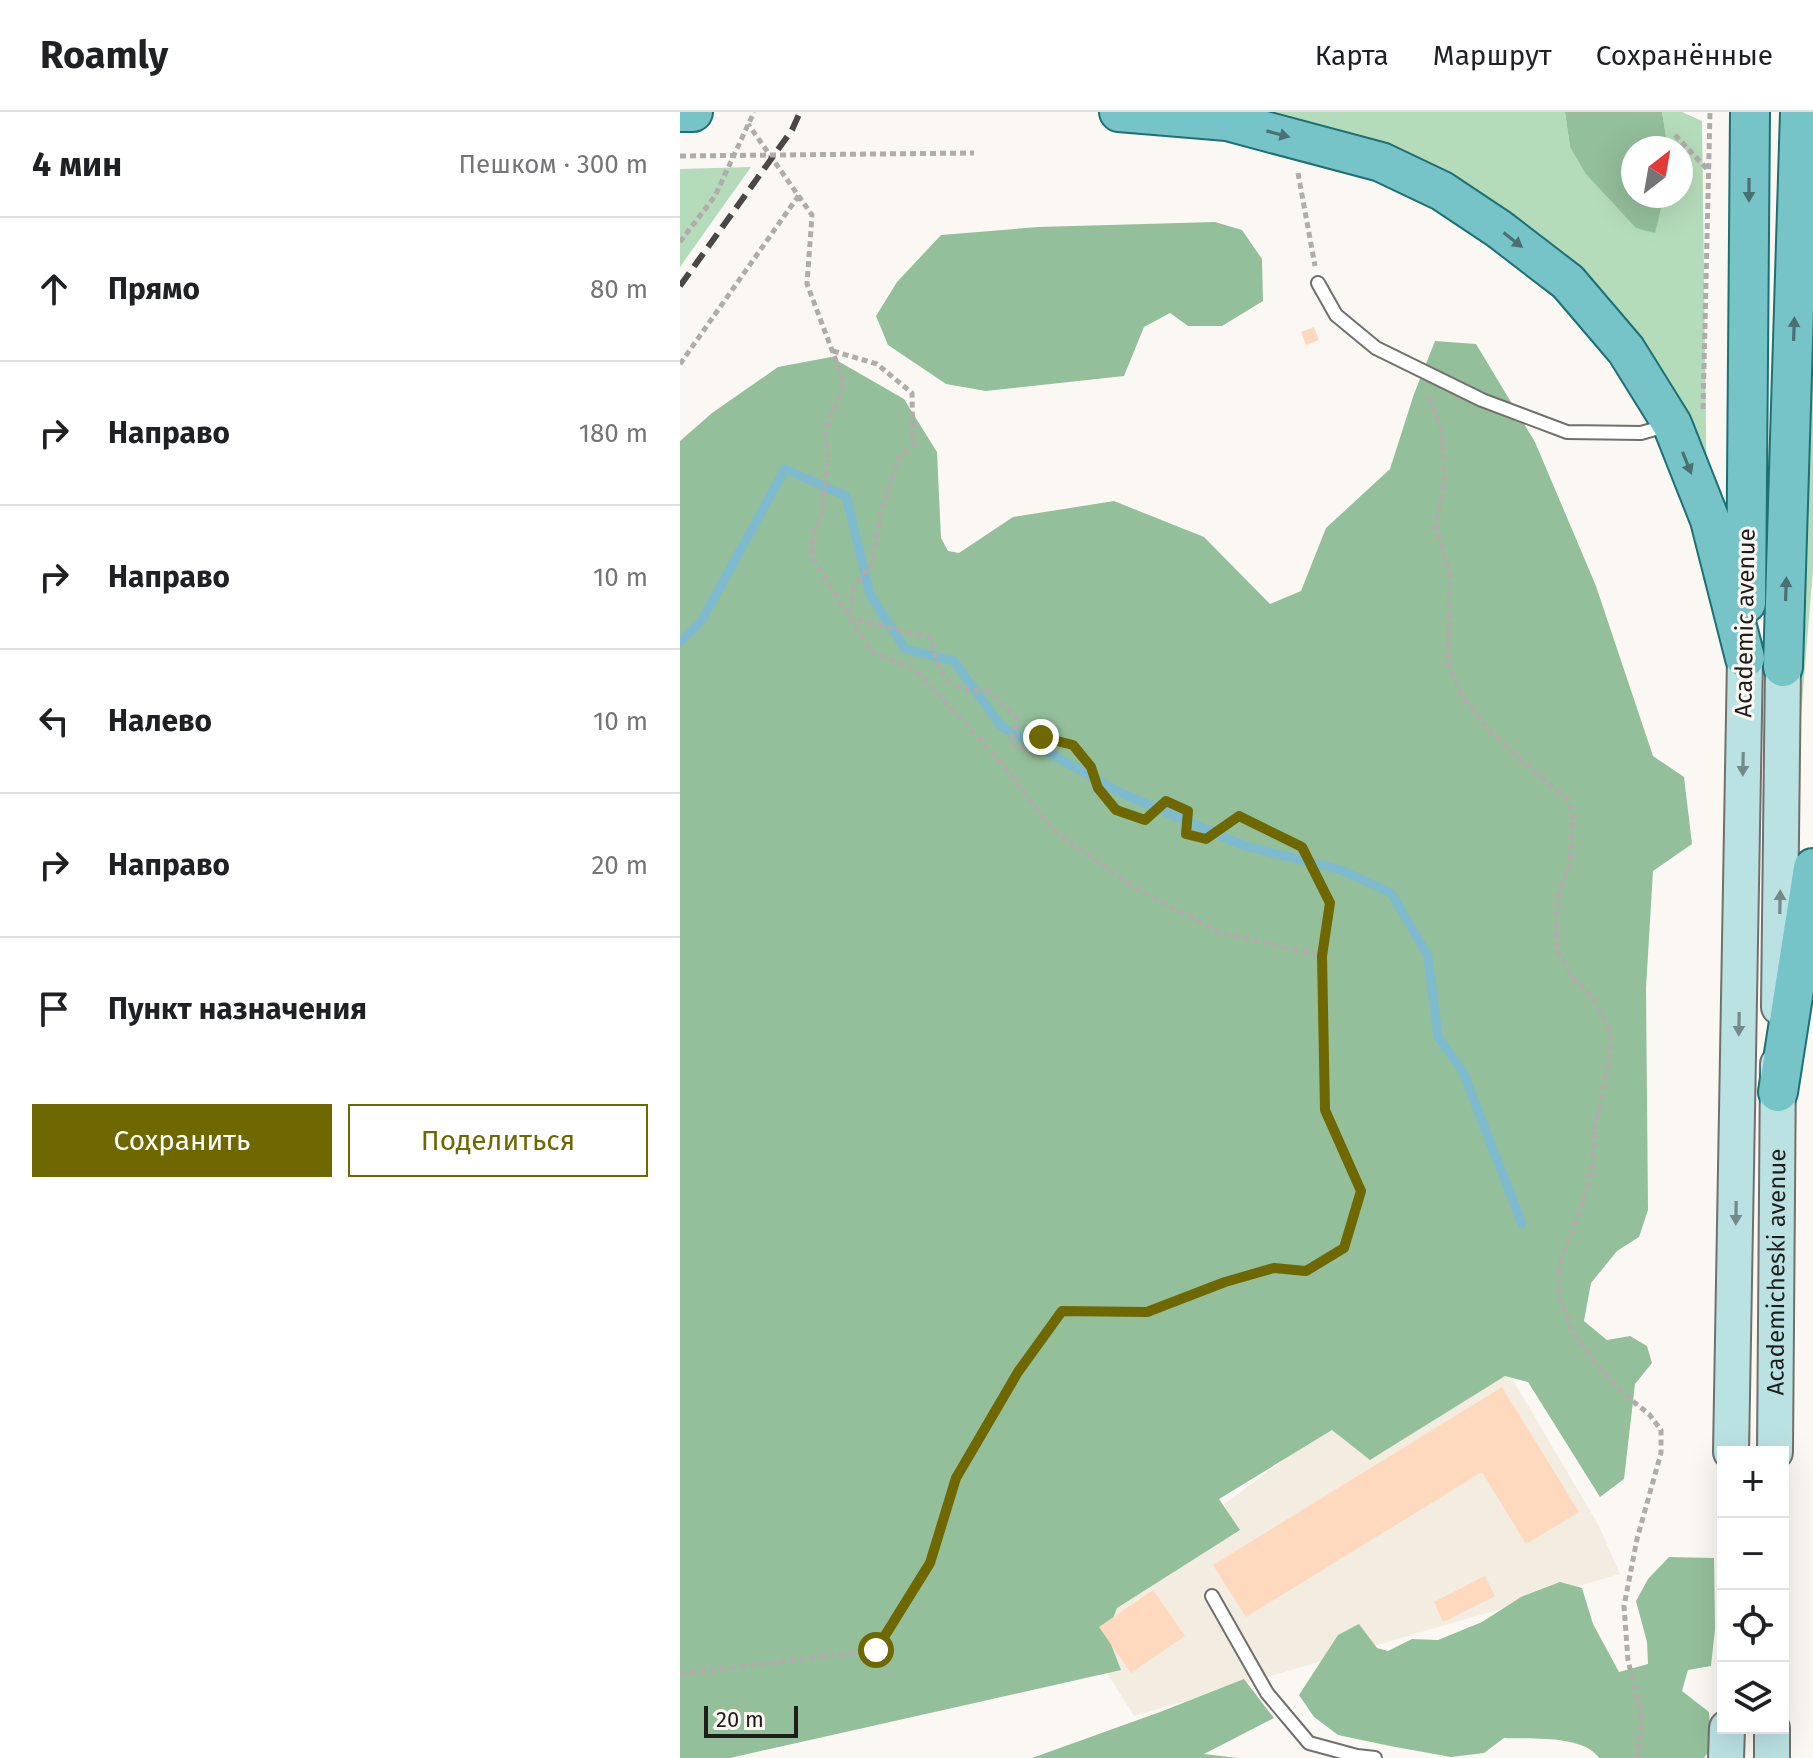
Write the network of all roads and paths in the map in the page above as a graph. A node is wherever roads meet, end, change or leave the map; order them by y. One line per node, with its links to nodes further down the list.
1 (680, 112): 2 (main road)
2 (693, 112)
3 (754, 112): 8 (path)
4 (1119, 112): 20 (main road, one-way to 20)
5 (1710, 112): 13 (path)
6 (1750, 112): 22 (main road, Academic avenue, one-way to 22)
7 (1800, 112): 23 (main road, Academic avenue, one-way to 7)
8 (748, 124): 14 (path); 15 (path)
9 (1675, 135): 13 (path)
10 (974, 153): 11 (path, bridge)
11 (680, 156)
12 (1298, 172): 16 (path)
13 (1710, 172): 20 (path)
14 (799, 195): 17 (path); 18 (path)
15 (680, 242)
16 (1318, 283): 19 (lane)
17 (833, 351): 21 (path); 21 (path)
18 (680, 364)
19 (1415, 366): 20 (lane); 34 (path)
20 (1687, 420): 22 (main road, one-way to 22)
21 (851, 618): 25 (path); 25 (path)
22 (1745, 658): 27 (main road, Academic avenue, one-way to 27)
23 (1783, 667): 26 (main road, Academic avenue, one-way to 23)
24 (1813, 868): 26 (main road)
25 (1322, 956): 30 (path)
26 (1778, 1092): 28 (main road, Academicheski avenue)
27 (1731, 1446)
28 (1775, 1446)
29 (1212, 1596): 33 (lane)
30 (680, 1674)
31 (1727, 1734): 35 (main road)
32 (1772, 1734): 36 (main road)
33 (1375, 1758)
34 (1637, 1758)
35 (1727, 1758)
36 (1772, 1758)

